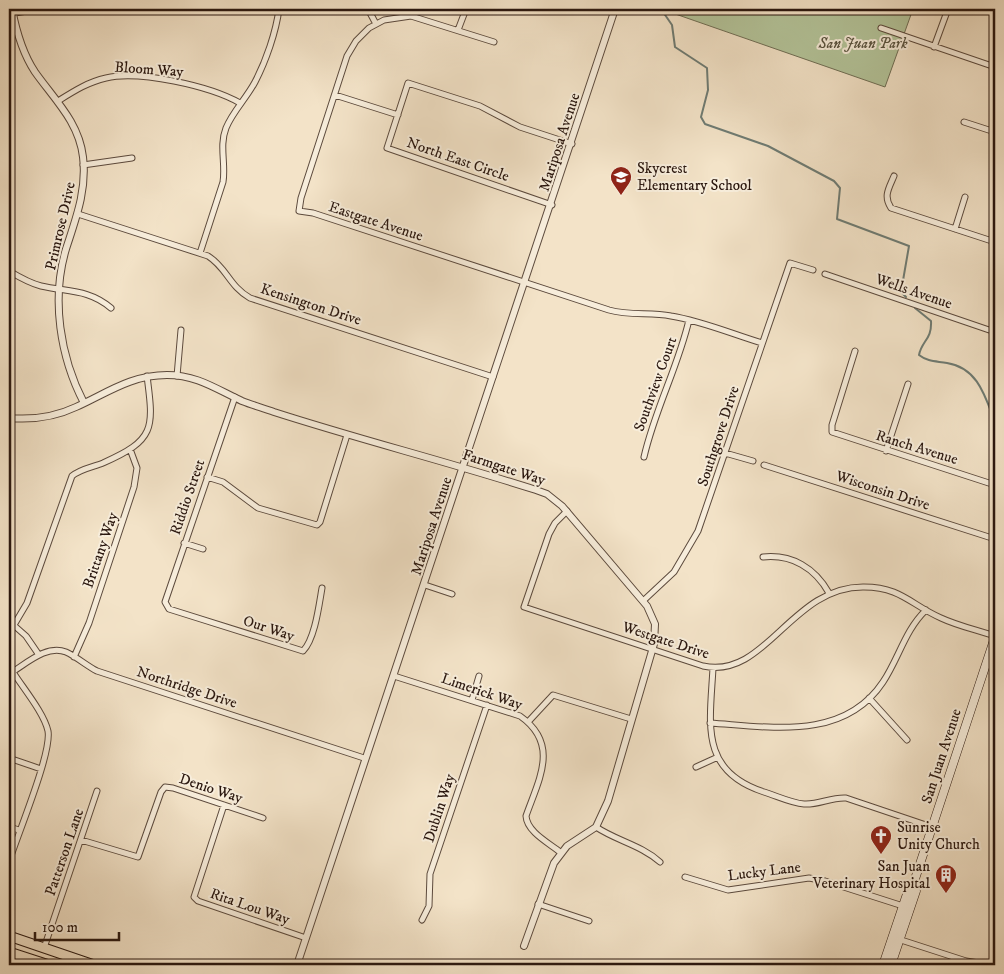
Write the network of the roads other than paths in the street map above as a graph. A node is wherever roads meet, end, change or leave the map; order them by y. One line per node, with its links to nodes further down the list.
1 (39, 9): 7 (street)
2 (279, 9): 16 (street)
3 (368, 9): 8 (street)
4 (466, 9): 10 (street)
5 (615, 9): 20 (street, Mariposa Avenue)
6 (948, 9): 12 (street)
7 (11, 12): 15 (street, Primrose Drive)
8 (376, 24): 10 (street, Eastgate Avenue); 14 (street, Eastgate Avenue)
9 (881, 28): 12 (street)
10 (458, 30): 11 (street, Eastgate Avenue)
11 (494, 42)
12 (934, 47): 13 (street)
13 (995, 67)
14 (335, 95): 17 (street); 33 (street, Eastgate Avenue)
15 (58, 101): 16 (street, Bloom Way); 22 (street, Primrose Drive)
16 (240, 103): 29 (street)
17 (398, 115): 20 (street, North East Circle); 25 (street, North East Circle)
18 (964, 122): 19 (street)
19 (995, 132)
20 (572, 144): 25 (street, Mariposa Avenue)
21 (132, 158): 22 (street)
22 (83, 165): 26 (street, Primrose Drive)
23 (894, 176): 27 (street)
24 (965, 197): 27 (street)
25 (552, 205): 33 (street, Mariposa Avenue)
26 (78, 214): 29 (street, Kensington Drive); 34 (street, Primrose Drive)
27 (955, 229): 28 (street)
28 (995, 242)
29 (200, 253): 44 (street, Kensington Drive)
30 (813, 270): 39 (street, Southgrove Drive)
31 (9, 271): 34 (street)
32 (825, 274): 38 (street, Wells Avenue)
33 (525, 283): 36 (street, Eastgate Avenue); 44 (street, Mariposa Avenue)
34 (59, 288): 35 (street); 48 (street, Primrose Drive)
35 (111, 308)
36 (689, 320): 39 (street, Eastgate Avenue); 54 (street, Southview Court)
37 (181, 330): 43 (street)
38 (995, 332)
39 (762, 343): 53 (street, Southgrove Drive)
40 (855, 351): 52 (street, Ranch Avenue)
41 (9, 373): 45 (street)
42 (147, 376): 43 (street, Farmgate Way); 48 (street, Farmgate Way); 51 (street)
43 (177, 376): 47 (street, Farmgate Way)
44 (493, 377): 57 (street, Mariposa Avenue)
45 (9, 379)
46 (908, 384): 52 (street)
47 (235, 397): 50 (street, Farmgate Way); 58 (street, Riddio Street)
48 (84, 403): 49 (street, Farmgate Way)
49 (9, 418)
50 (347, 435): 57 (street, Farmgate Way); 58 (street)
51 (130, 450): 73 (street); 77 (street, Brittany Way)
52 (886, 450): 59 (street, Ranch Avenue)
53 (725, 453): 55 (street); 69 (street, Southgrove Drive)
54 (644, 456)
55 (753, 461)
56 (764, 465): 61 (street, Wisconsin Drive)
57 (464, 467): 60 (street, Farmgate Way); 65 (street, Mariposa Avenue)
58 (207, 477): 62 (street, Riddio Street)
59 (995, 484)
60 (567, 511): 69 (street, Farmgate Way); 75 (street, Westgate Drive)
61 (995, 539)
62 (184, 543): 63 (street); 70 (street, Riddio Street)
63 (203, 549)
64 (763, 556): 67 (street)
65 (425, 585): 68 (street); 80 (street, Mariposa Avenue)
66 (322, 588): 70 (street, Our Way)
67 (829, 593): 71 (street, Westgate Drive); 78 (street, Westgate Drive)
68 (452, 594)
69 (643, 601): 75 (street, Farmgate Way)
70 (166, 605)
71 (926, 610): 74 (street, Westgate Drive); 82 (street)
72 (9, 621): 73 (street)
73 (14, 625): 76 (street)
74 (995, 636): 99 (main road, San Juan Avenue)
75 (653, 649): 78 (street, Westgate Drive); 85 (street, Farmgate Way)
76 (39, 655): 77 (street, Northridge Drive); 79 (street, Northridge Drive)
77 (74, 657): 91 (street, Northridge Drive)
78 (712, 668): 87 (street)
79 (11, 673): 93 (street)
80 (394, 676): 83 (street, Limerick Way); 91 (street, Mariposa Avenue)
81 (479, 676): 83 (street)
82 (869, 698): 87 (street); 88 (street)
83 (472, 700): 84 (street, Limerick Way)
84 (487, 704): 86 (street, Limerick Way); 109 (street, Dublin Way)
85 (631, 718): 86 (street); 98 (street, Farmgate Way)
86 (528, 722): 102 (street, Limerick Way)
87 (710, 722): 89 (street)
88 (907, 740)
89 (718, 757): 92 (street); 99 (street)
90 (9, 758): 93 (street)
91 (364, 758): 112 (street, Mariposa Avenue)
92 (696, 767)
93 (41, 769): 100 (street)
94 (97, 791): 101 (street, Patterson Lane)
95 (224, 805): 96 (street, Denio Way); 101 (street, Denio Way); 112 (street, Rita Lou Way)
96 (263, 818)
97 (9, 827): 100 (street)
98 (596, 827): 102 (street); 104 (street)
99 (932, 827): 106 (main road, San Juan Avenue)
100 (19, 830): 103 (street)
101 (81, 840): 115 (street, Patterson Lane)
102 (560, 852): 107 (street)
103 (9, 862)
104 (660, 862)
105 (685, 877): 108 (street, Lucky Lane)
106 (913, 884): 108 (main road, San Juan Avenue); 113 (main road, San Juan Avenue)
107 (538, 904): 110 (street); 114 (street)
108 (903, 906): 113 (main road, San Juan Avenue)
109 (422, 920)
110 (588, 921)
111 (9, 936): 115 (main road)
112 (306, 938): 121 (street, Mariposa Avenue)
113 (896, 938): 122 (main road, San Juan Avenue); 123 (main road, San Juan Avenue); 124 (street)
114 (524, 946)
115 (44, 948): 117 (main road); 120 (main road)
116 (9, 952): 117 (main road)
117 (20, 956): 118 (street); 119 (main road)
118 (17, 965)
119 (49, 965)
120 (94, 965)
121 (297, 965)
122 (883, 965)
123 (891, 965)
124 (991, 965)

